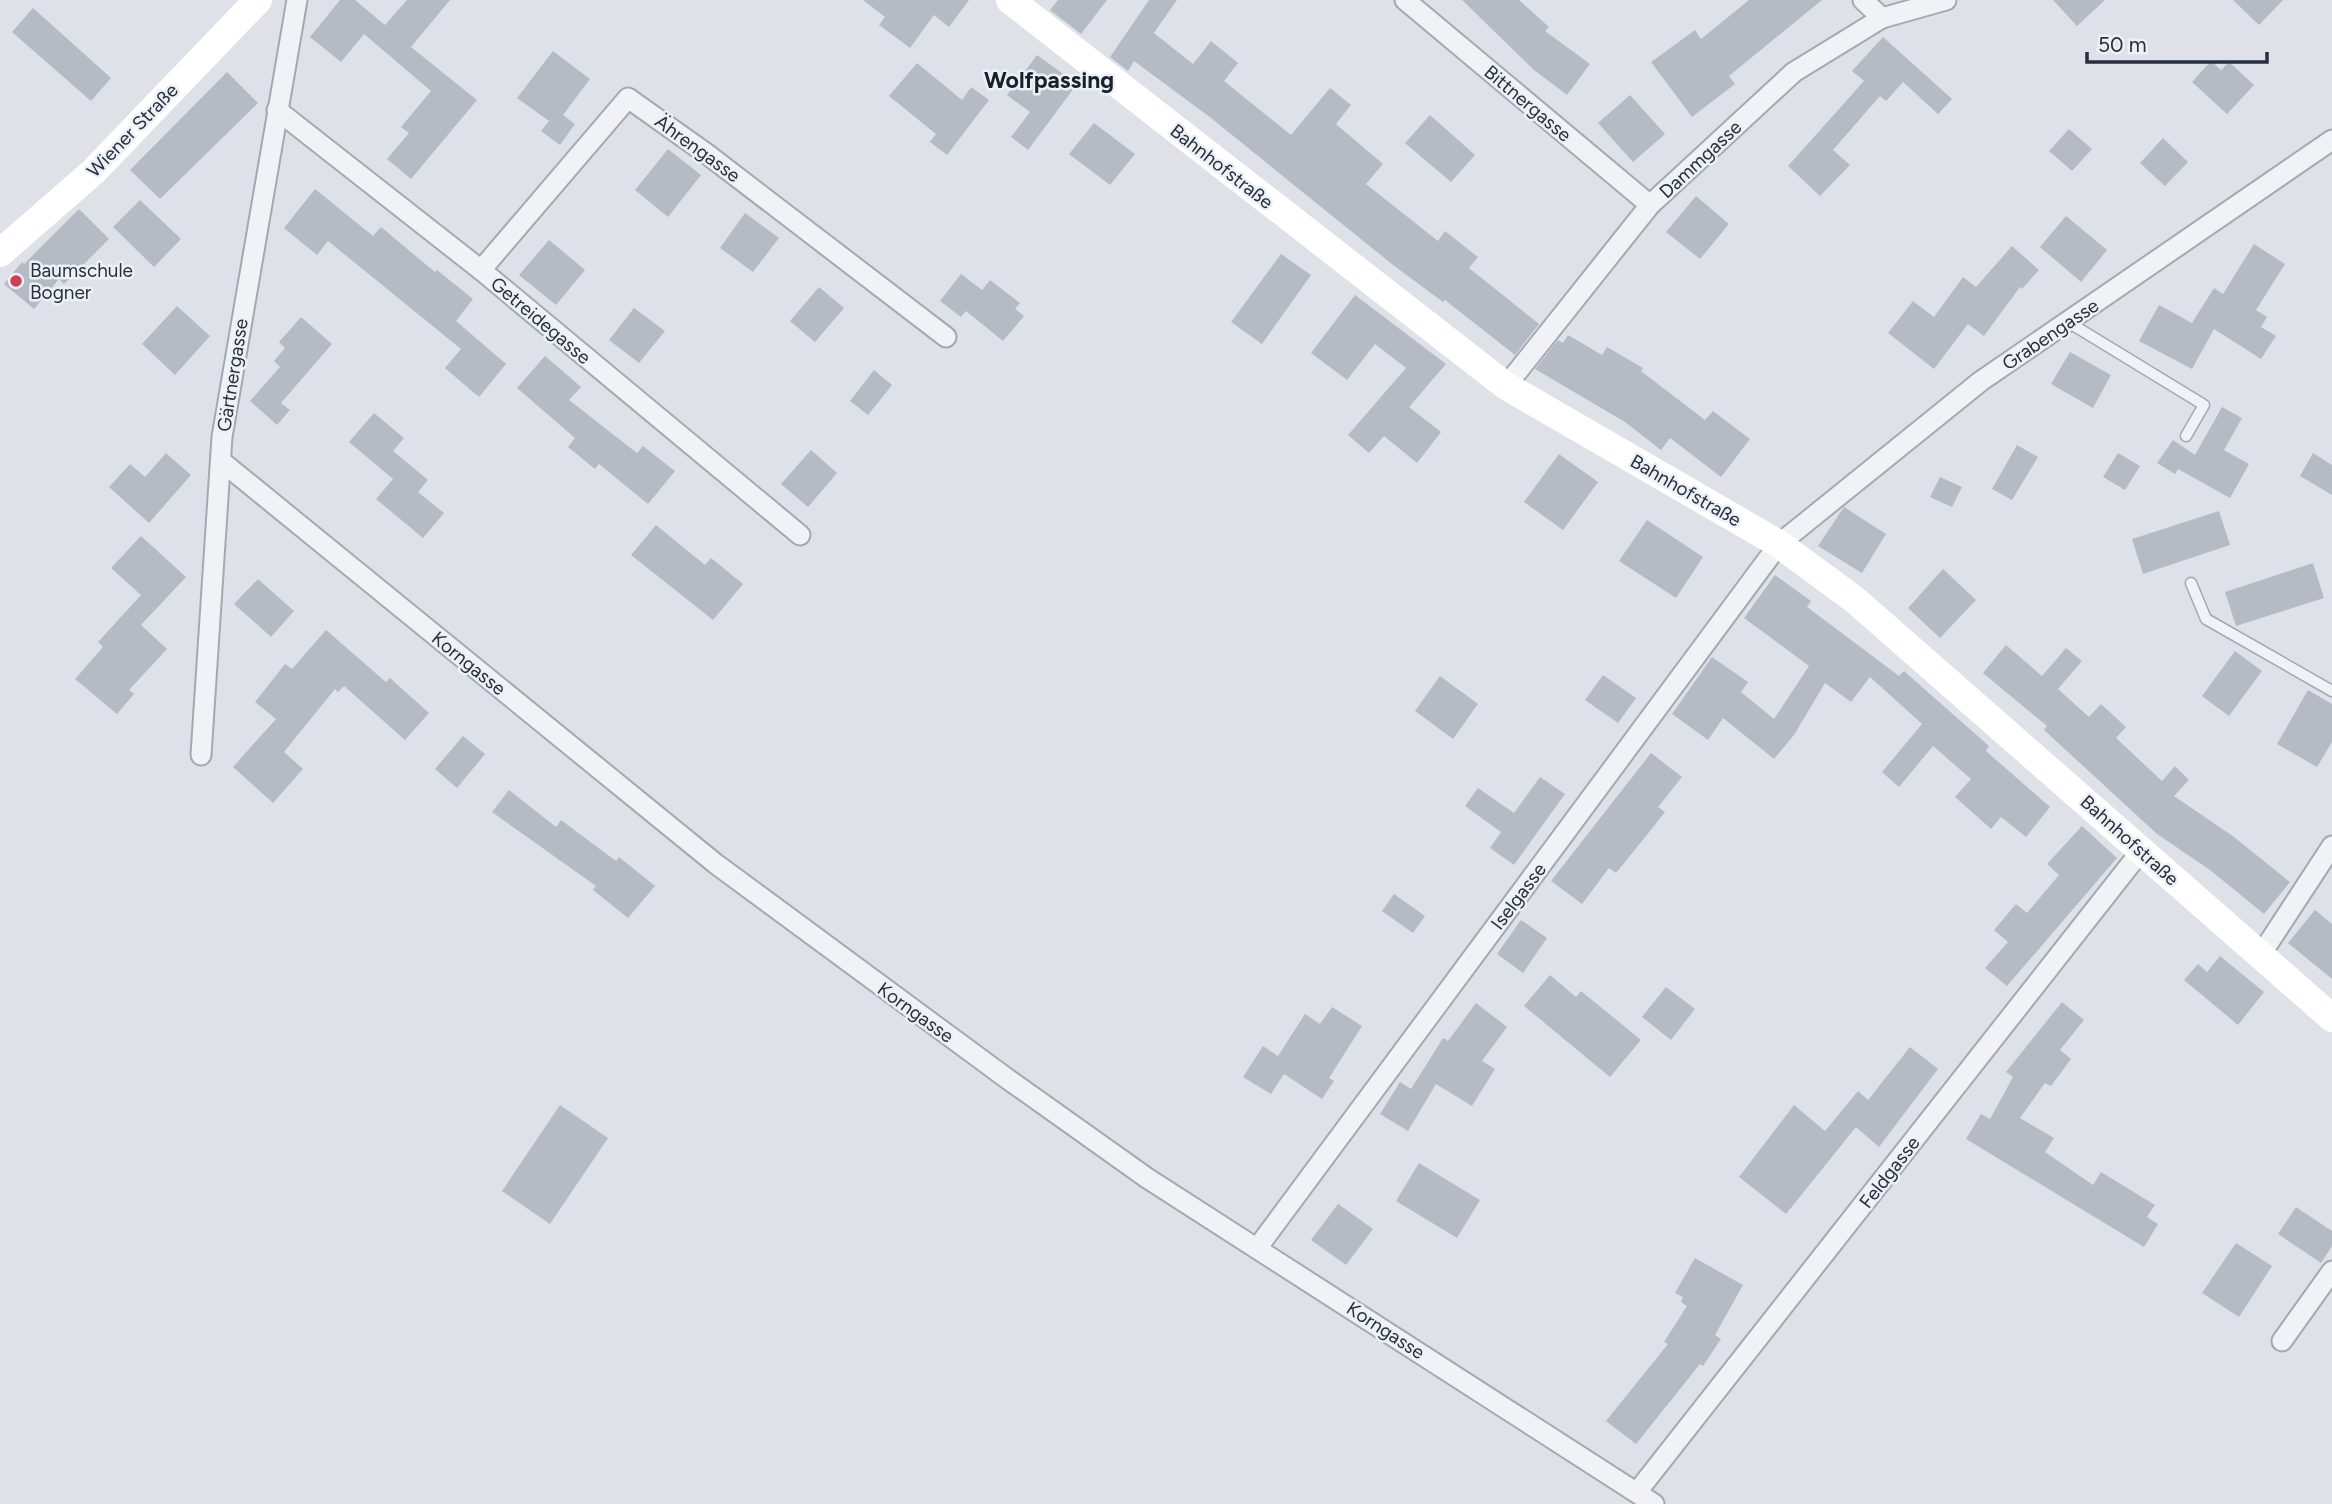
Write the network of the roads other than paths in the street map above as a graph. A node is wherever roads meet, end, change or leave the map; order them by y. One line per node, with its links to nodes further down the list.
1 (258, 0): 12 (street, Wiener Straße)
2 (297, 0): 9 (street, Gärtnergasse)
3 (1010, 0): 16 (street, Bahnhofstraße)
4 (1405, 0): 11 (street, Bittnergasse)
5 (1863, 0): 8 (street)
6 (1946, 0): 7 (street, Dammgasse)
7 (1925, 4): 8 (street, Dammgasse)
8 (1882, 18): 11 (street, Dammgasse)
9 (277, 110): 13 (street, Getreidegasse); 18 (street, Gärtnergasse)
10 (2332, 140): 14 (street, Grabengasse)
11 (1650, 205): 16 (street, Dammgasse)
12 (0, 253)
13 (481, 270): 15 (street, Ährengasse); 19 (street, Getreidegasse)
14 (2068, 322): 17 (lane); 20 (street, Grabengasse)
15 (946, 338)
16 (1506, 386): 20 (street, Bahnhofstraße)
17 (2186, 436)
18 (221, 461): 23 (street, Gärtnergasse); 28 (street, Korngasse)
19 (800, 535)
20 (1779, 544): 25 (street, Bahnhofstraße); 28 (street, Iselgasse)
21 (2191, 583): 22 (lane)
22 (2332, 691)
23 (201, 755)
24 (2332, 846): 26 (street)
25 (2141, 851): 26 (street, Bahnhofstraße); 31 (street, Feldgasse)
26 (2260, 956): 27 (street, Bahnhofstraße)
27 (2332, 1018)
28 (1258, 1247): 31 (street, Korngasse)
29 (2332, 1271): 30 (street)
30 (2282, 1341)
31 (1637, 1492): 32 (street, Korngasse)
32 (1654, 1504)

